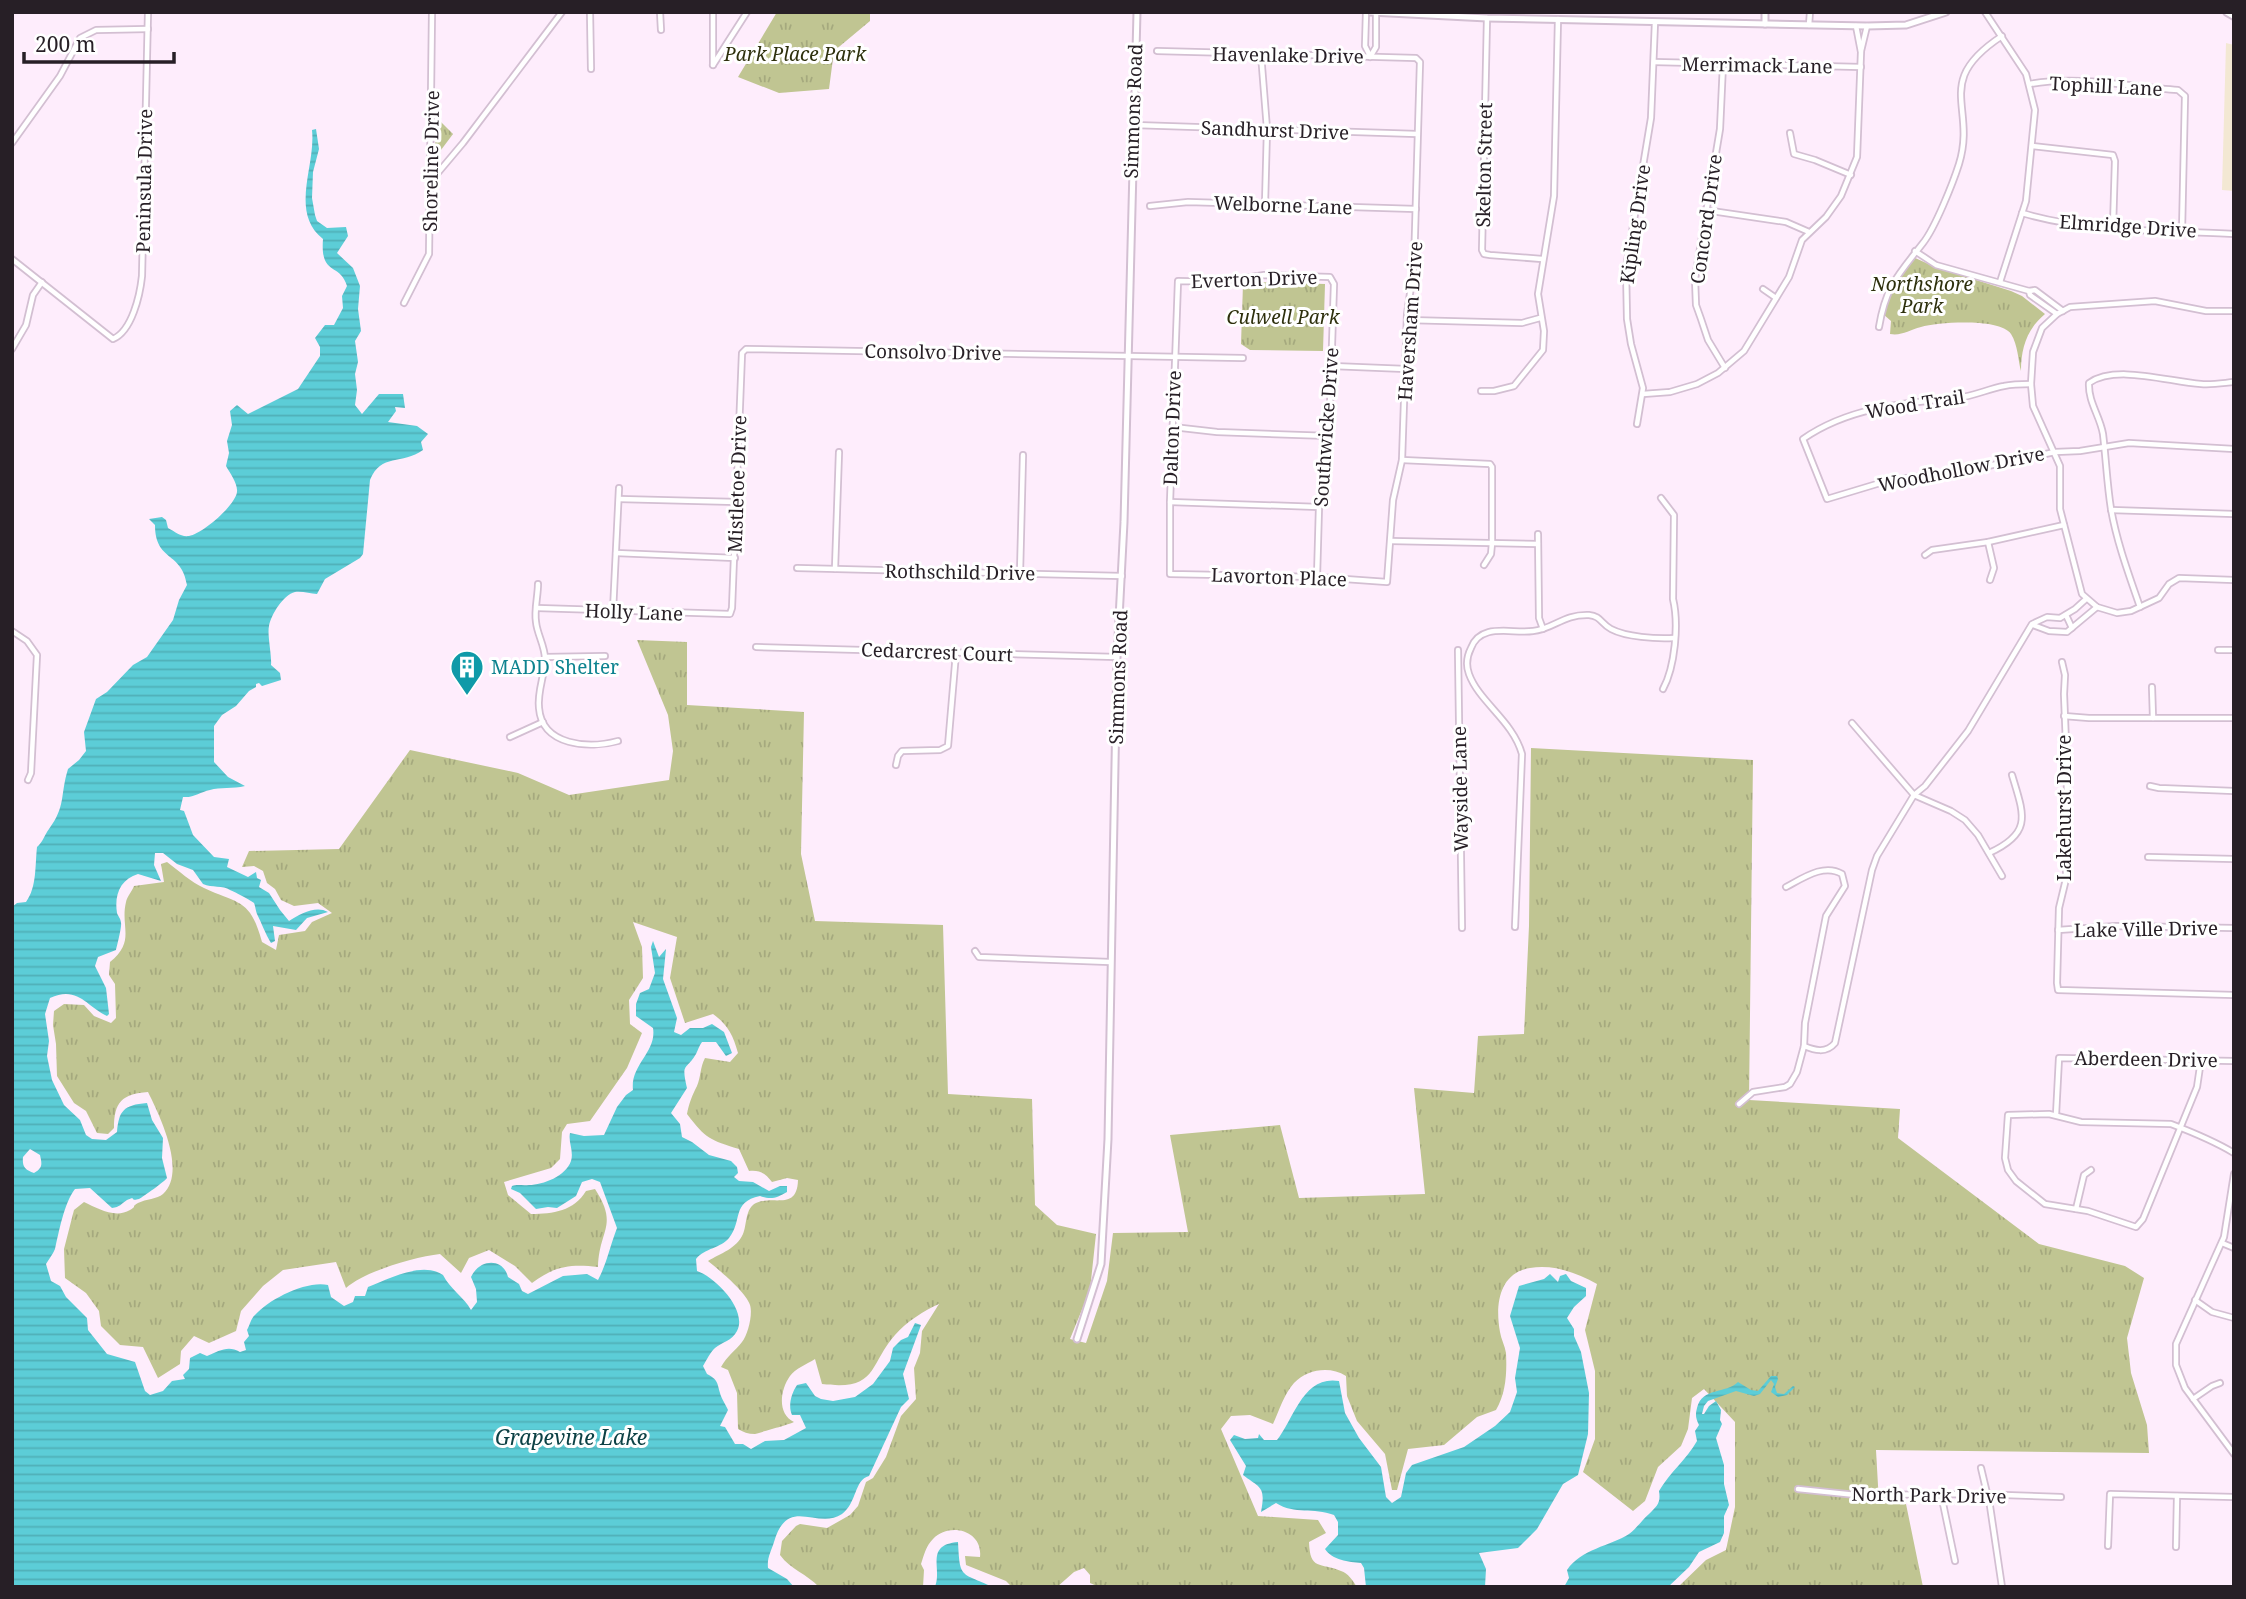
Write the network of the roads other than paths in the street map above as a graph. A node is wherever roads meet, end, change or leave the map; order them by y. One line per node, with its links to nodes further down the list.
1 (148, 12): 24 (street, Peninsula Drive)
2 (432, 12): 44 (street, Shoreline Drive)
3 (562, 12): 44 (street)
4 (590, 12): 35 (street)
5 (660, 12): 25 (street)
6 (713, 12): 7 (street)
7 (747, 12)
8 (1137, 12): 37 (street, Simmons Road)
9 (1368, 12): 10 (street); 30 (street)
10 (1376, 12): 17 (street); 30 (street)
11 (1765, 12): 20 (street)
12 (1810, 12): 21 (street)
13 (1946, 12): 23 (street)
14 (1985, 12): 26 (street)
15 (2227, 12): 16 (main road)
16 (2234, 16)
17 (1486, 18): 18 (street); 56 (street, Skelton Street)
18 (1558, 19): 19 (street); 56 (street)
19 (1655, 22): 20 (street); 32 (street, Kipling Drive)
20 (1765, 24): 21 (street)
21 (1809, 25): 22 (street)
22 (1856, 26): 23 (street); 28 (street)
23 (1867, 26): 28 (street)
24 (148, 29): 41 (street); 59 (street, Peninsula Drive)
25 (661, 30)
26 (2002, 36): 36 (street); 54 (street)
27 (1157, 51): 29 (street, Havenlake Drive)
28 (1861, 52): 34 (street)
29 (1261, 54): 30 (street, Havenlake Drive); 38 (street)
30 (1370, 57): 31 (street, Havenlake Drive)
31 (1419, 58): 39 (street, Haversham Drive)
32 (1654, 62): 33 (street, Merrimack Lane); 82 (street, Kipling Drive)
33 (1723, 64): 34 (street, Merrimack Lane); 48 (street, Concord Drive)
34 (1861, 67): 43 (street)
35 (591, 69)
36 (2030, 84): 42 (street); 51 (street, Tophill Lane)
37 (1133, 125): 38 (street, Sandhurst Drive); 73 (street, Simmons Road)
38 (1267, 129): 39 (street, Sandhurst Drive); 45 (street)
39 (1417, 134): 47 (street, Haversham Drive)
40 (1790, 134): 43 (street)
41 (12, 143)
42 (2032, 146): 49 (street); 50 (street)
43 (1851, 175): 52 (street)
44 (430, 181): 64 (street, Shoreline Drive)
45 (1265, 204): 46 (street, Welborne Lane); 47 (street, Welborne Lane)
46 (1150, 206)
47 (1416, 209): 69 (street, Haversham Drive)
48 (1705, 210): 52 (street); 77 (street, Concord Drive)
49 (2022, 213): 50 (street, Elmridge Drive); 60 (street)
50 (2113, 227): 51 (street, Elmridge Drive)
51 (2182, 231): 53 (street, Elmridge Drive)
52 (1809, 232): 63 (street)
53 (2234, 234)
54 (1915, 251): 60 (street); 70 (street)
55 (12, 259): 59 (street)
56 (1542, 259): 68 (street)
57 (1330, 277): 58 (street, Everton Drive); 76 (street, Southwicke Drive)
58 (1178, 281): 74 (street, Dalton Drive)
59 (42, 282): 71 (street)
60 (2000, 282): 62 (street)
61 (1763, 289): 63 (street)
62 (2029, 291): 65 (street); 67 (street)
63 (1776, 298): 77 (street)
64 (404, 303)
65 (2063, 311): 66 (street); 67 (street)
66 (2234, 311)
67 (2057, 314): 80 (street)
68 (1540, 318): 69 (street); 81 (street)
69 (1407, 320): 78 (street, Haversham Drive)
70 (1879, 327)
71 (12, 349)
72 (742, 353): 73 (street, Consolvo Drive); 96 (street, Mistletoe Drive)
73 (1127, 356): 74 (street, Consolvo Drive); 115 (street, Simmons Road)
74 (1174, 357): 75 (street, Consolvo Drive); 84 (street, Dalton Drive)
75 (1243, 358)
76 (1332, 366): 78 (street); 85 (street, Southwicke Drive)
77 (1725, 368): 82 (street)
78 (1406, 369): 91 (street, Haversham Drive)
79 (2234, 382): 86 (street)
80 (2031, 384): 89 (street); 95 (street, Wood Trail)
81 (1481, 391)
82 (1643, 394): 83 (street, Kipling Drive)
83 (1637, 424)
84 (1172, 427): 85 (street); 97 (street, Dalton Drive)
85 (1329, 436): 98 (street, Southwicke Drive)
86 (2104, 447): 87 (street, Woodhollow Drive); 89 (street, Woodhollow Drive); 99 (street)
87 (2234, 449)
88 (839, 452): 112 (street)
89 (2055, 452): 95 (street, Woodhollow Drive); 101 (street)
90 (1023, 455): 113 (street)
91 (1402, 460): 103 (street, Haversham Drive); 105 (street)
92 (619, 488): 94 (street)
93 (1661, 498): 132 (street)
94 (619, 499): 96 (street); 107 (street)
95 (1827, 499)
96 (737, 502): 109 (street, Mistletoe Drive)
97 (1170, 502): 98 (street); 114 (street, Dalton Drive)
98 (1319, 507): 116 (street, Southwicke Drive)
99 (2112, 510): 100 (street); 123 (street)
100 (2234, 514)
101 (2064, 525): 104 (street); 121 (street)
102 (1538, 534): 106 (street)
103 (1391, 541): 105 (street); 119 (street, Haversham Drive)
104 (1988, 542): 108 (street); 117 (street)
105 (1492, 543): 106 (street); 110 (street)
106 (1538, 544): 130 (street)
107 (616, 553): 109 (street); 125 (street)
108 (1925, 555)
109 (735, 558): 126 (street, Mistletoe Drive)
110 (1484, 565)
111 (797, 568): 112 (street, Rothschild Drive)
112 (835, 569): 113 (street, Rothschild Drive)
113 (1020, 573): 115 (street, Rothschild Drive)
114 (1170, 574): 116 (street, Lavorton Place)
115 (1122, 576): 140 (street, Simmons Road)
116 (1317, 577): 119 (street, Lavorton Place)
117 (1990, 580)
118 (2234, 580): 123 (street)
119 (1387, 582)
120 (538, 584): 124 (street)
121 (2086, 598): 122 (street); 127 (street)
122 (2097, 607): 123 (street); 129 (street)
123 (2140, 607)
124 (537, 608): 125 (street, Holly Lane); 139 (street)
125 (613, 611): 126 (street, Holly Lane)
126 (730, 614)
127 (2066, 615): 128 (street); 129 (street)
128 (2032, 624): 129 (street); 156 (street)
129 (2072, 628)
130 (1543, 629): 132 (street); 162 (street)
131 (12, 631): 153 (street)
132 (1674, 638): 143 (street)
133 (756, 647): 137 (street, Cedarcrest Court)
134 (1458, 650): 163 (street, Wayside Lane)
135 (2218, 650): 136 (street)
136 (2234, 650)
137 (956, 653): 140 (street, Cedarcrest Court); 151 (street)
138 (605, 656): 139 (street)
139 (545, 657): 147 (street)
140 (1117, 657): 167 (street, Simmons Road)
141 (2062, 663): 144 (street, Lakehurst Drive)
142 (2152, 687): 145 (street)
143 (1663, 689)
144 (2064, 716): 145 (street); 165 (street, Lakehurst Drive)
145 (2153, 718): 146 (street)
146 (2234, 718)
147 (543, 722): 149 (street); 150 (street)
148 (1852, 723): 156 (street)
149 (510, 737)
150 (618, 741)
151 (896, 765)
152 (2012, 775): 157 (street)
153 (28, 780)
154 (2150, 786): 155 (street)
155 (2234, 791)
156 (1914, 795): 157 (street); 169 (street)
157 (1989, 853): 160 (street)
158 (2148, 857): 159 (street)
159 (2234, 859)
160 (2002, 876)
161 (1786, 887): 169 (street)
162 (1515, 927)
163 (1462, 928)
164 (2234, 929): 165 (street, Lake Ville Drive)
165 (2058, 930): 168 (street, Lakehurst Drive)
166 (975, 951): 167 (street)
167 (1110, 962): 183 (street, Simmons Road)
168 (2234, 995)
169 (1804, 1046): 172 (street)
170 (2201, 1059): 171 (street, Aberdeen Drive); 173 (street, Aberdeen Drive); 174 (street)
171 (2234, 1061)
172 (1739, 1104)
173 (2056, 1115): 174 (street); 178 (street)
174 (2180, 1128): 175 (street); 178 (street)
175 (2234, 1153)
176 (2091, 1170): 178 (street)
177 (2234, 1174): 179 (street)
178 (2076, 1209)
179 (2222, 1242): 180 (street); 181 (street)
180 (2234, 1248)
181 (2195, 1300): 182 (street); 185 (street)
182 (2234, 1318)
183 (1077, 1339)
184 (2220, 1383): 185 (street)
185 (2193, 1399): 186 (street)
186 (2234, 1454)
187 (1981, 1468): 190 (street)
188 (1798, 1489): 189 (street, North Park Drive)
189 (1941, 1494): 190 (street, North Park Drive); 196 (street)
190 (1987, 1495): 192 (street, North Park Drive); 197 (street)
191 (2177, 1496): 193 (street); 194 (street); 195 (street)
192 (2061, 1497)
193 (2234, 1497)
194 (2108, 1546)
195 (2176, 1547)
196 (1955, 1561)
197 (2002, 1587)

